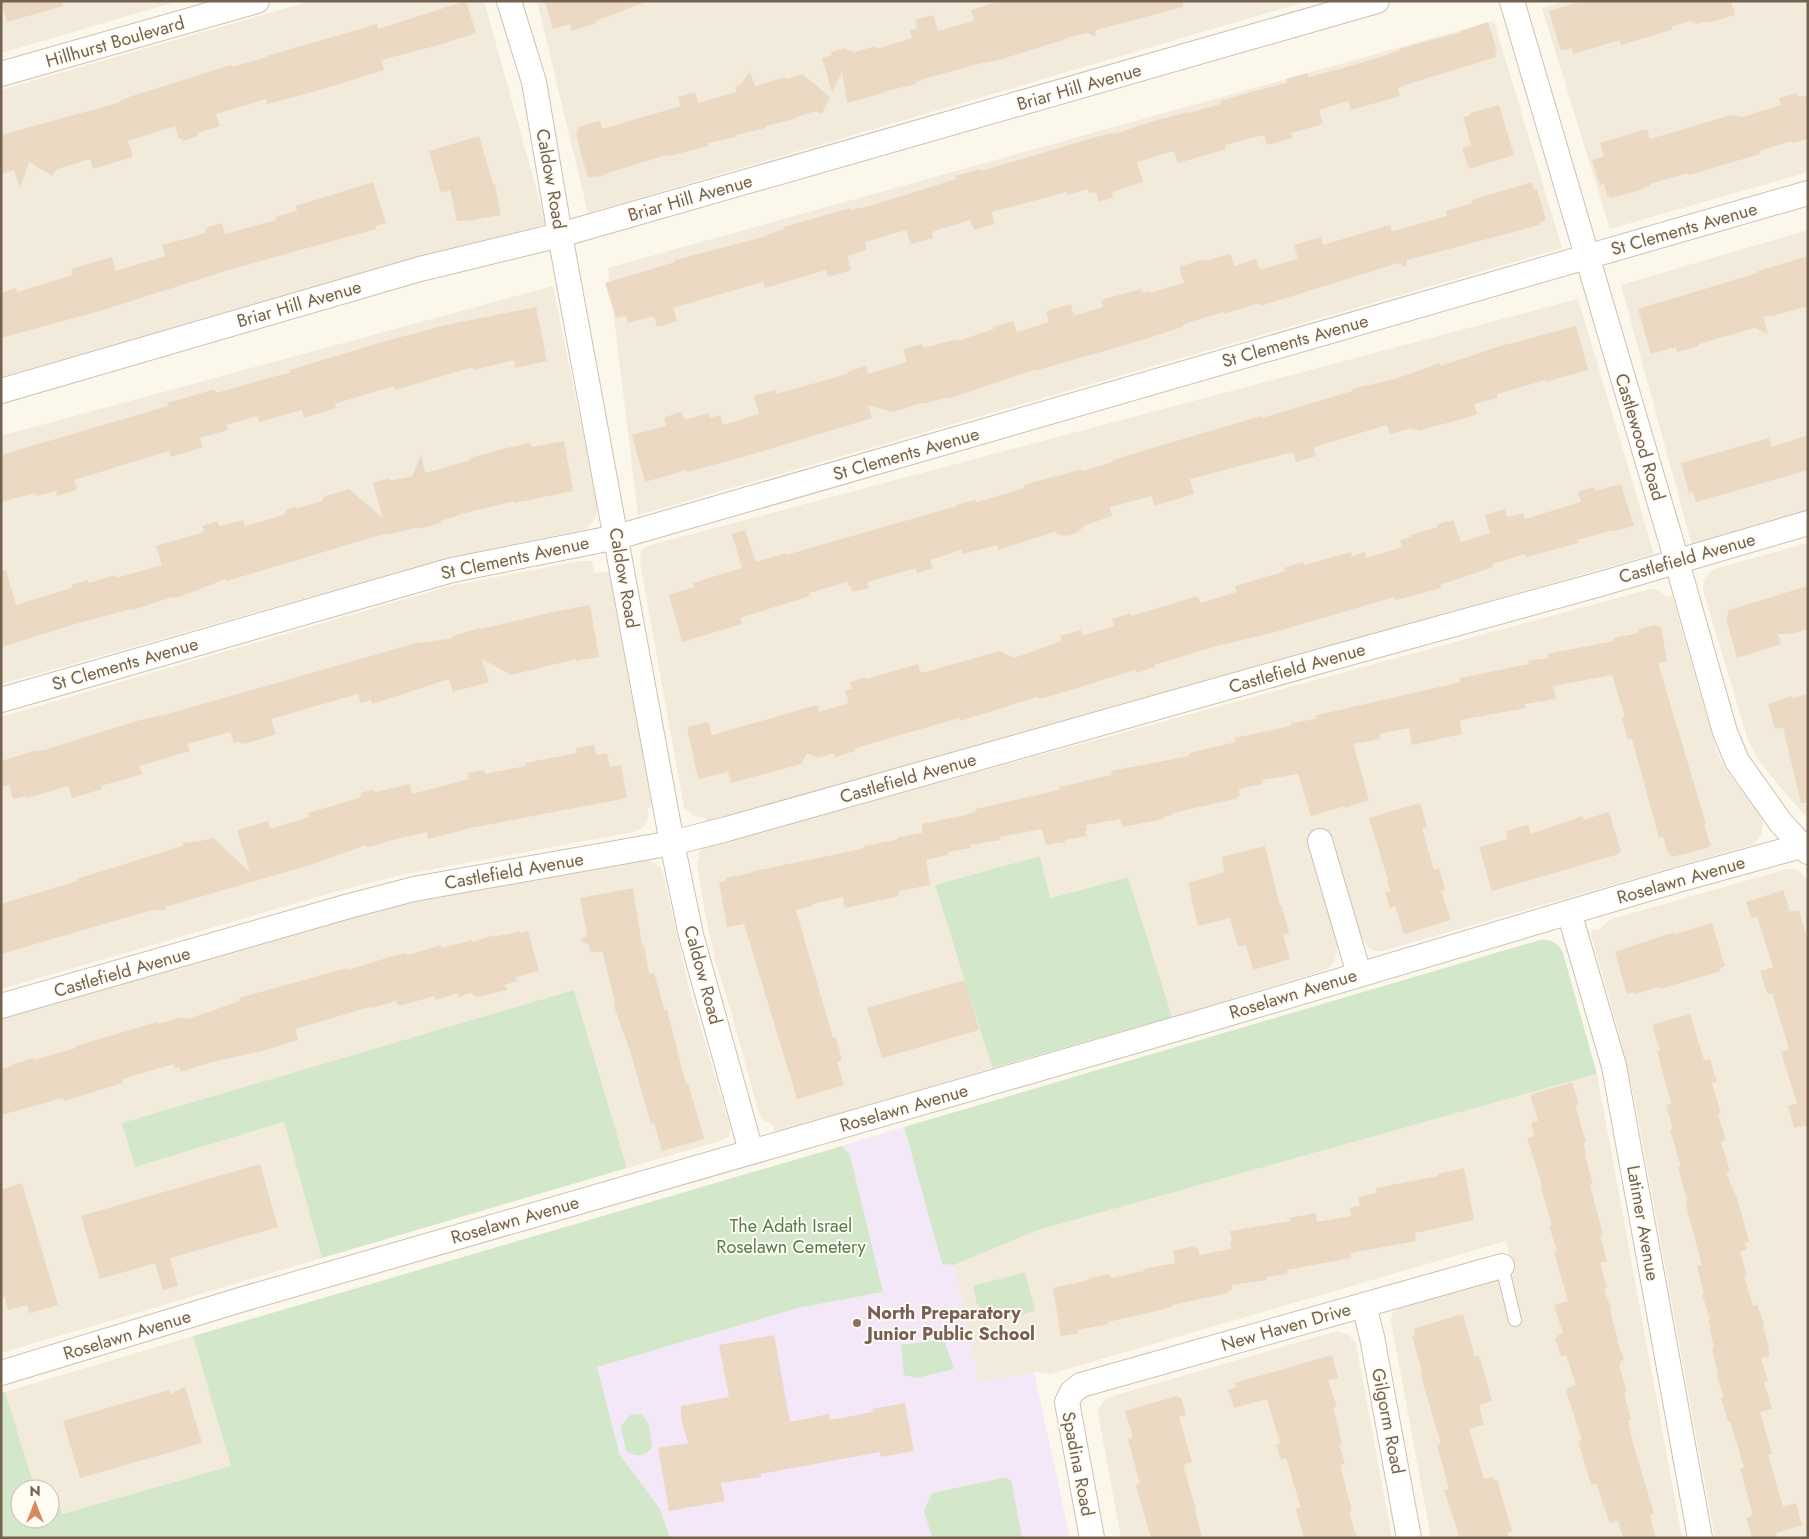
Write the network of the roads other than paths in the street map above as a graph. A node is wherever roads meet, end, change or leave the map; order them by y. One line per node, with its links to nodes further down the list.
1 (257, 1): 5 (street, Hillhurst Boulevard)
2 (509, 1): 7 (street, Caldow Road)
3 (1377, 1): 7 (street, Briar Hill Avenue)
4 (1512, 1): 8 (street, Castlewood Road)
5 (1, 74)
6 (1808, 193): 8 (street, St Clements Avenue)
7 (560, 235): 9 (street, Briar Hill Avenue); 11 (street, Caldow Road)
8 (1586, 257): 11 (street, St Clements Avenue); 12 (street, Castlewood Road)
9 (1, 390)
10 (1808, 523): 12 (street, Castlefield Avenue)
11 (617, 537): 13 (street, St Clements Avenue); 15 (street, Caldow Road)
12 (1676, 561): 15 (street, Castlefield Avenue); 16 (street, Castlewood Road)
13 (1, 700)
14 (1320, 841): 18 (street)
15 (672, 843): 19 (street, Castlefield Avenue); 20 (street, Caldow Road)
16 (1805, 847): 17 (street, Roselawn Avenue)
17 (1569, 912): 18 (street, Roselawn Avenue); 28 (street, Latimer Avenue)
18 (1359, 974): 20 (street, Roselawn Avenue)
19 (1, 1006)
20 (752, 1151): 24 (street, Roselawn Avenue)
21 (1502, 1266): 22 (street, New Haven Drive); 23 (lane)
22 (1364, 1305): 25 (street, New Haven Drive); 27 (street, Gilgorm Road)
23 (1515, 1320)
24 (1, 1373)
25 (1072, 1392): 26 (street, Spadina Road)
26 (1092, 1538)
27 (1409, 1538)
28 (1700, 1538)

